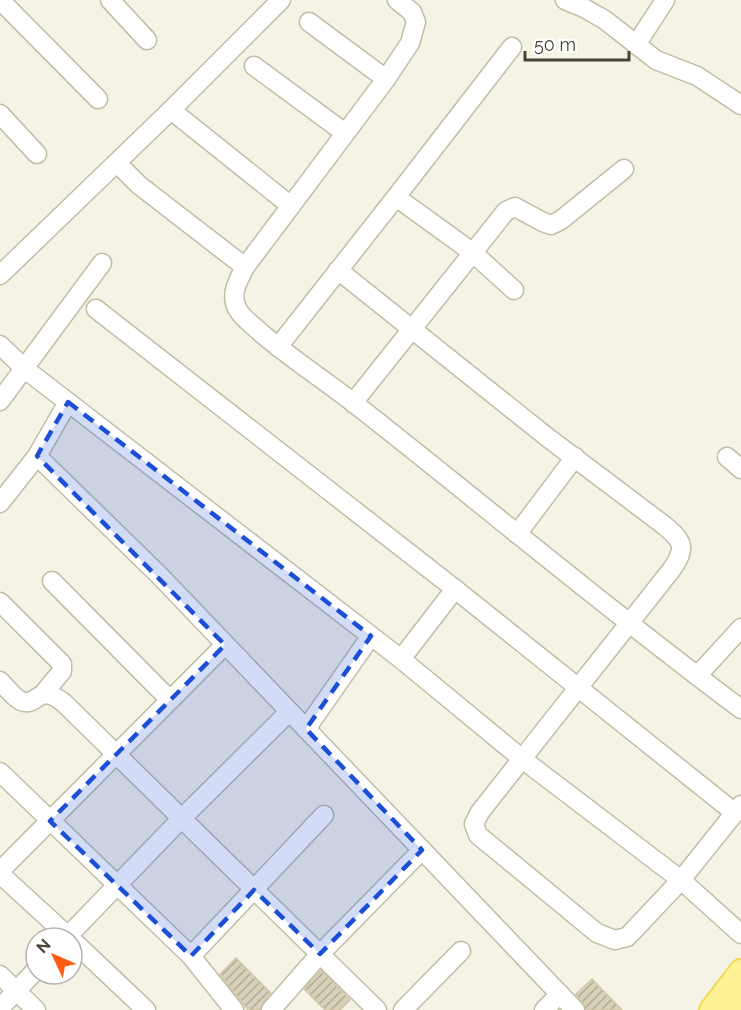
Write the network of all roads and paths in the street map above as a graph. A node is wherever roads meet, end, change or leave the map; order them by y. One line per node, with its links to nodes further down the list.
1 (0, 0): 13 (street)
2 (110, 0): 8 (street)
3 (281, 0): 15 (street)
4 (568, 0): 9 (street)
5 (665, 0): 9 (street)
6 (407, 3): 12 (street)
7 (309, 22): 12 (street)
8 (147, 40)
9 (636, 45): 14 (street)
10 (512, 47): 21 (street)
11 (254, 66): 17 (street)
12 (386, 79): 17 (street)
13 (98, 99)
14 (741, 105)
15 (171, 110): 19 (street); 22 (street)
16 (0, 114): 18 (street)
17 (345, 134): 22 (street)
18 (37, 154)
19 (117, 163): 25 (street); 27 (street)
20 (624, 169): 23 (street)
21 (396, 197): 23 (street); 26 (street)
22 (291, 206): 25 (street)
23 (472, 252): 28 (street); 30 (street)
24 (102, 263): 33 (street)
25 (245, 267): 32 (street)
26 (338, 270): 30 (street); 32 (street)
27 (0, 275)
28 (514, 290)
29 (96, 309): 44 (street)
30 (411, 329): 36 (street); 38 (street)
31 (0, 345): 33 (street)
32 (278, 347): 36 (street)
33 (25, 369): 34 (street); 35 (street)
34 (0, 401)
35 (68, 402): 37 (street); 48 (street)
36 (353, 403): 42 (street)
37 (37, 456): 41 (street); 49 (street)
38 (574, 457): 42 (street); 46 (street)
39 (727, 457): 40 (street)
40 (741, 469)
41 (0, 503)
42 (517, 534): 46 (street)
43 (52, 581): 55 (street)
44 (455, 590): 50 (street); 53 (street)
45 (0, 602): 54 (street)
46 (629, 624): 51 (street); 53 (street)
47 (741, 628): 51 (street)
48 (370, 636): 50 (street); 58 (street)
49 (225, 645): 55 (street); 57 (street)
50 (401, 659): 60 (street)
51 (697, 676): 56 (street)
52 (0, 681): 54 (street)
53 (578, 689): 60 (street); 62 (street)
54 (43, 694): 59 (street)
55 (170, 700): 59 (street)
56 (741, 709)
57 (289, 711): 58 (street); 64 (street)
58 (306, 729): 66 (street)
59 (116, 754): 64 (street); 65 (street)
60 (521, 759): 68 (street); 68 (street)
61 (0, 772): 65 (street)
62 (738, 809): 68 (street)
63 (324, 815): 70 (street)
64 (181, 819): 69 (street); 70 (street)
65 (50, 820): 67 (street); 69 (street)
66 (422, 850): 76 (street); 82 (street)
67 (0, 872): 71 (street)
68 (681, 880): 73 (street)
69 (118, 884): 72 (street); 77 (street)
70 (254, 890): 76 (street); 77 (street)
71 (56, 926)
72 (80, 926)
73 (741, 934)
74 (461, 951): 90 (street)
75 (84, 952): 86 (street)
76 (320, 954): 88 (street); 89 (street)
77 (191, 956): 87 (street)
78 (741, 971): 93 (main road)
79 (0, 975): 81 (street)
80 (24, 983): 81 (street)
81 (16, 991): 84 (street); 85 (street)
82 (560, 994): 91 (street); 92 (street)
83 (741, 998): 94 (main road)
84 (0, 1008)
85 (36, 1010)
86 (146, 1010)
87 (234, 1010)
88 (271, 1010)
89 (377, 1010)
90 (403, 1010)
91 (544, 1010)
92 (575, 1010)
93 (711, 1010)
94 (732, 1010)

